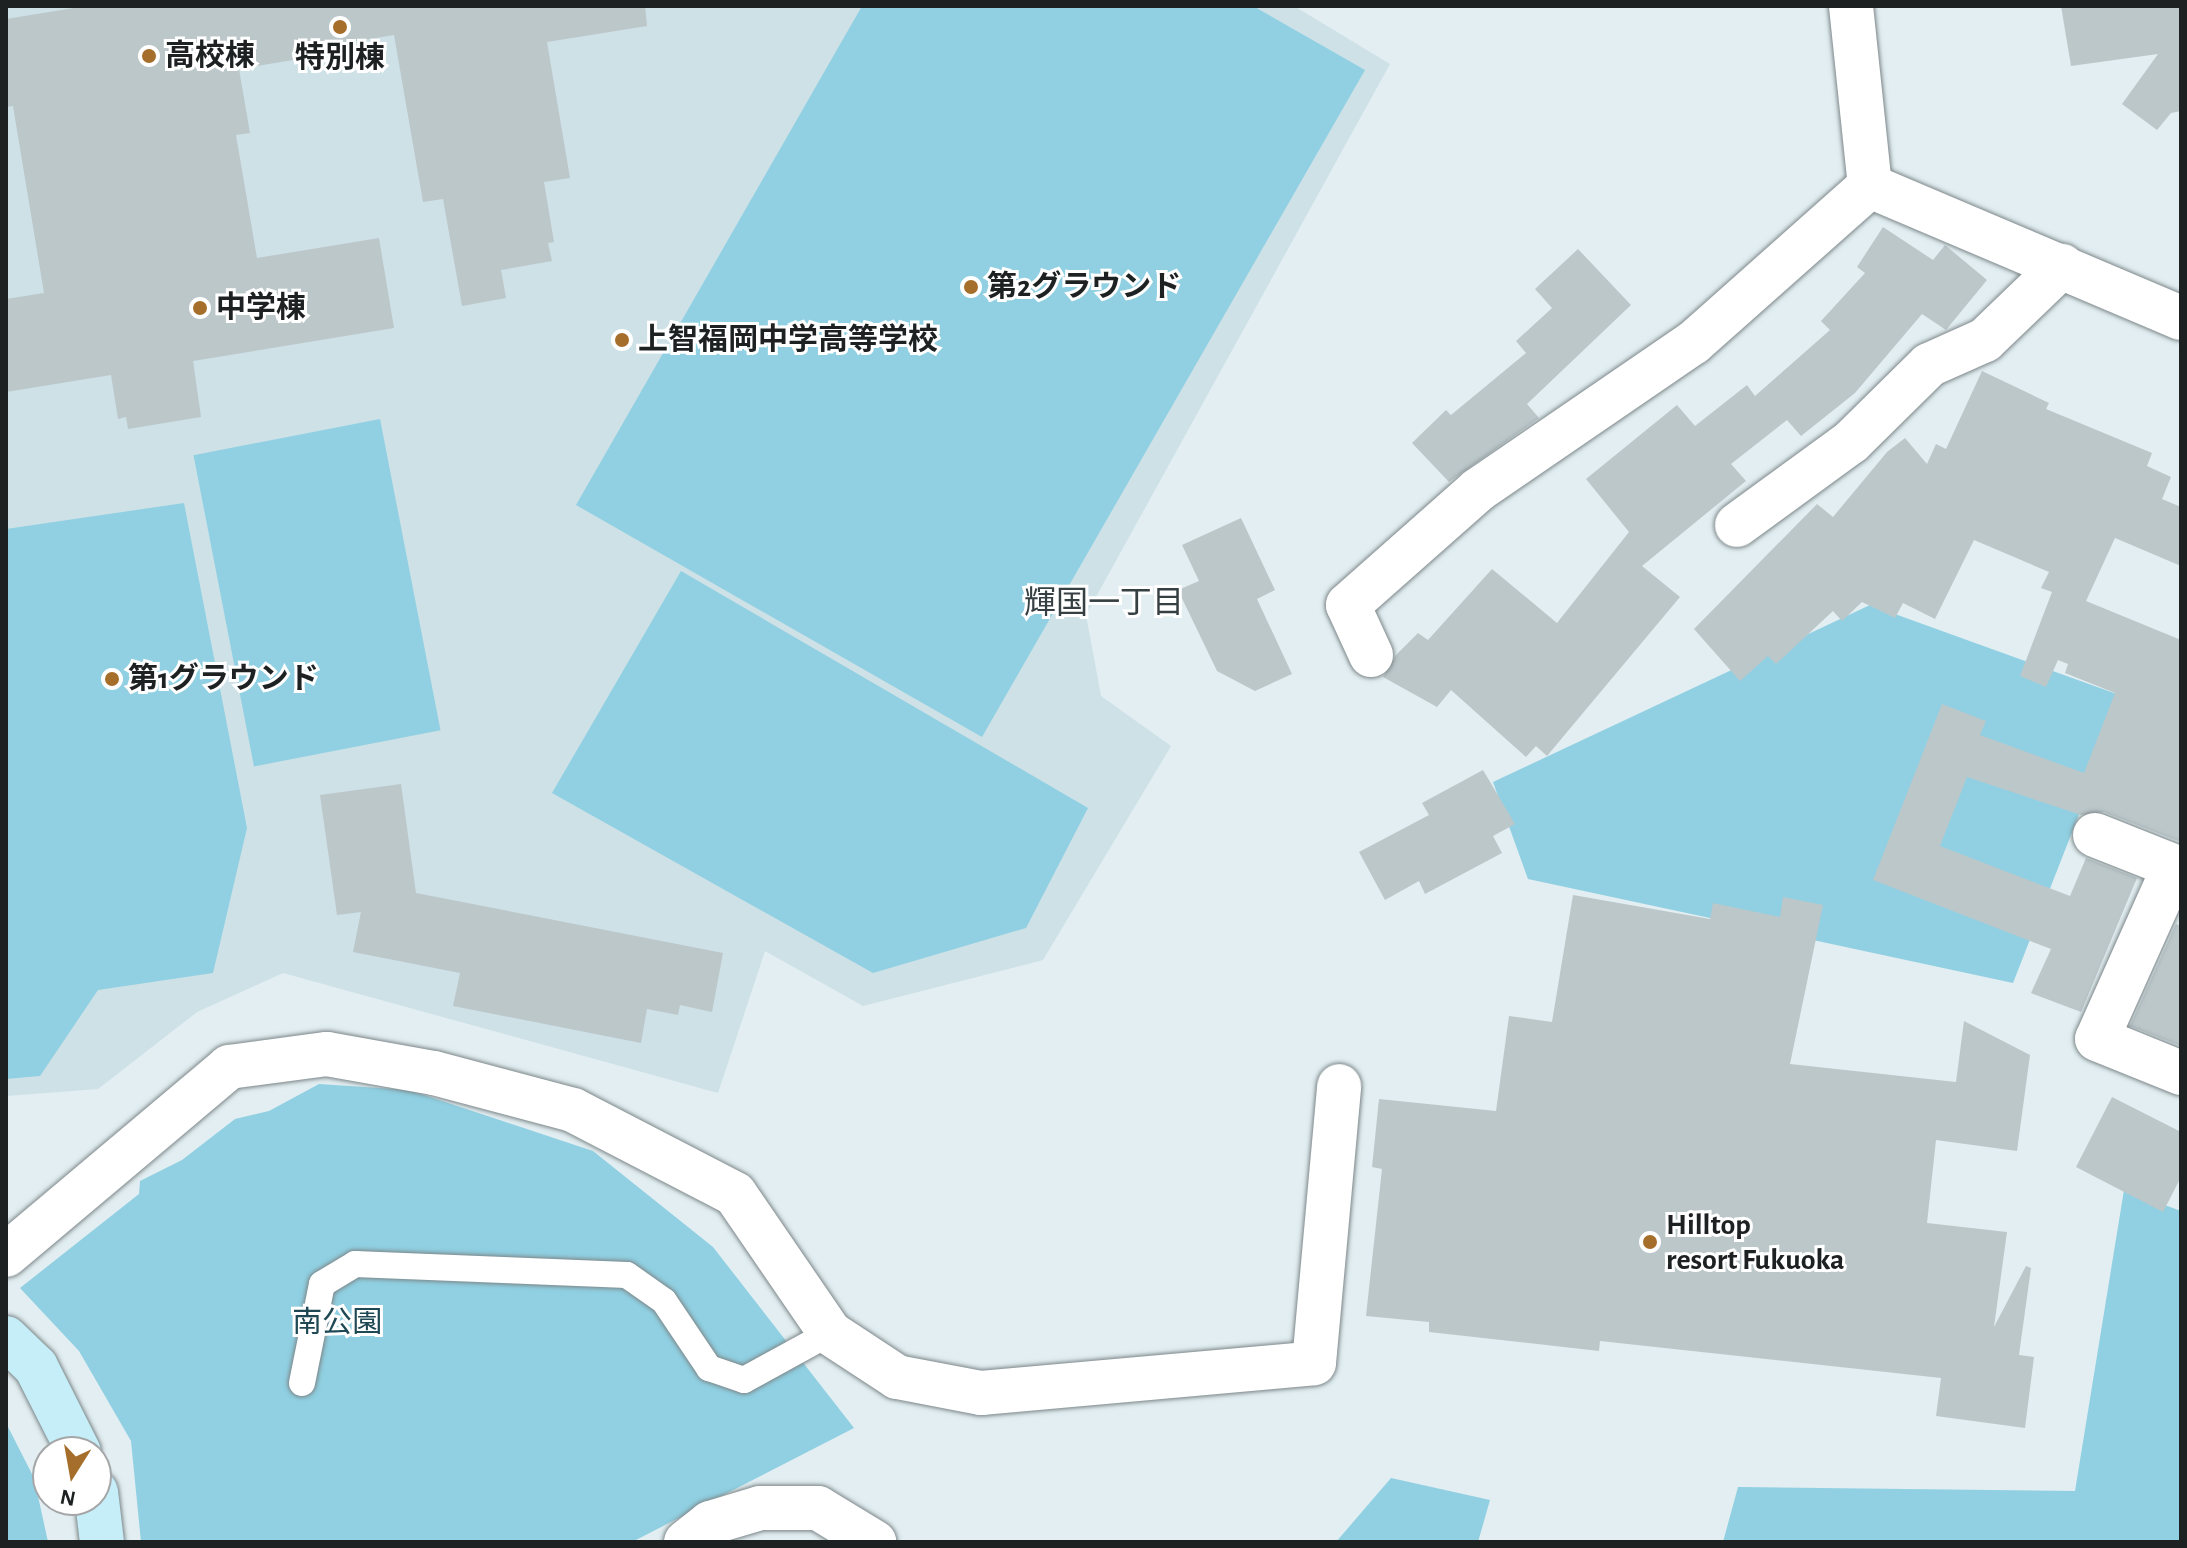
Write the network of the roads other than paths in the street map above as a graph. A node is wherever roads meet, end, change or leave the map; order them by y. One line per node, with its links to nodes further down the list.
1 (1851, 6): 2 (street)
2 (1870, 186): 3 (street); 6 (street)
3 (2062, 266): 4 (street); 5 (street)
4 (2181, 318)
5 (1737, 525)
6 (1371, 655)
7 (2095, 835): 8 (street)
8 (2178, 868): 9 (street)
9 (2181, 1073)
10 (1339, 1086): 12 (street)
11 (6, 1255): 12 (street)
12 (830, 1333): 14 (lane)
13 (6, 1338): 15 (street)
14 (302, 1383)
15 (71, 1436)
16 (99, 1516): 17 (street)
17 (102, 1542)
18 (686, 1542): 19 (street)
19 (874, 1542)

